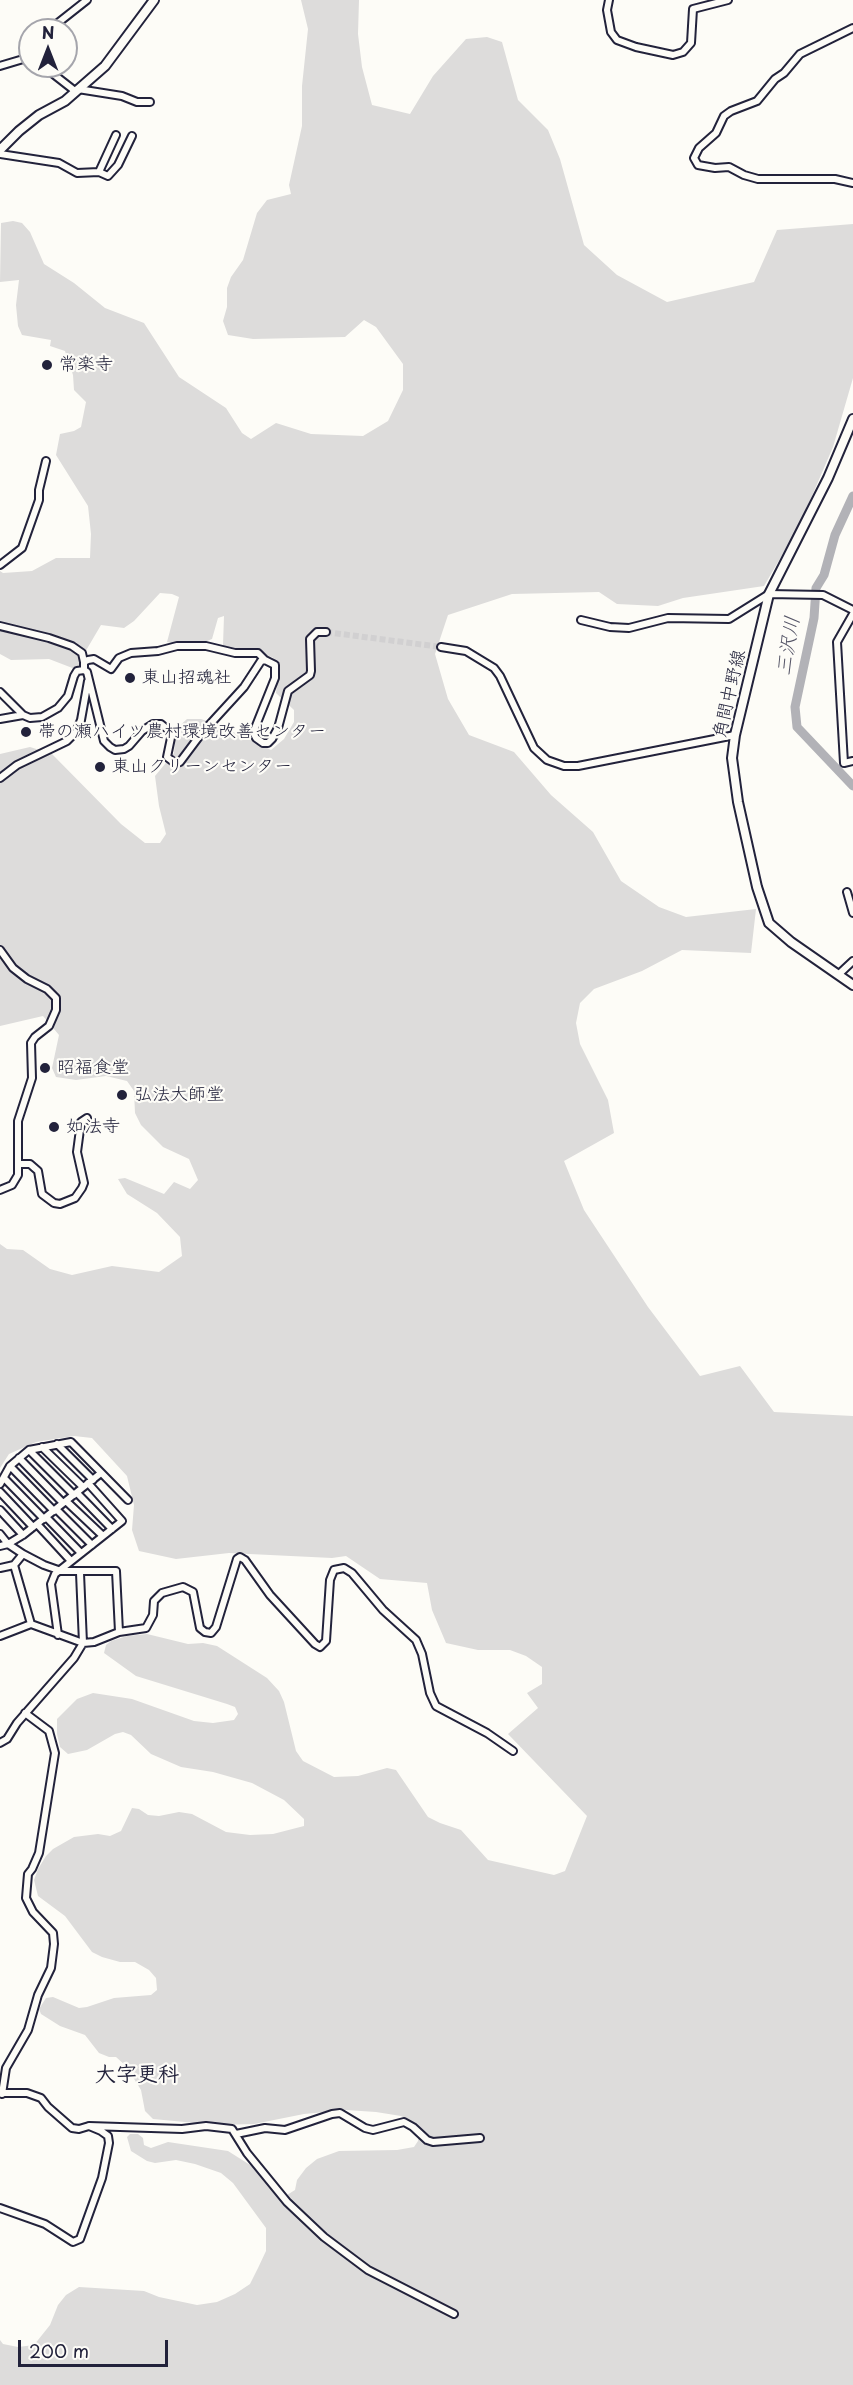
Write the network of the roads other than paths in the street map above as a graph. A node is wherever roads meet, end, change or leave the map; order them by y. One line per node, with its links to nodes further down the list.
1 (87, 0): 6 (street)
2 (154, 0): 11 (main road)
3 (609, 0): 5 (street)
4 (728, 0): 5 (street)
5 (708, 3)
6 (64, 18)
7 (853, 28): 17 (street)
8 (18, 61): 9 (street)
9 (0, 66)
10 (60, 78): 11 (street)
11 (76, 90): 12 (street); 15 (main road)
12 (150, 102)
13 (116, 135): 16 (street)
14 (132, 136): 16 (street)
15 (0, 152): 16 (street)
16 (99, 172)
17 (853, 183)
18 (853, 419): 21 (main road, 角間中野線)
19 (46, 461): 20 (street)
20 (0, 565)
21 (769, 594): 22 (street); 23 (street); 34 (main road, 角間中野線)
22 (853, 612): 35 (street)
23 (581, 620)
24 (0, 626): 28 (street)
25 (326, 632): 27 (street)
26 (441, 647): 34 (street)
27 (265, 660): 28 (street); 30 (street)
28 (84, 662): 29 (street)
29 (84, 670): 30 (street); 32 (street)
30 (88, 681): 36 (street)
31 (0, 692): 32 (street)
32 (23, 715): 33 (street)
33 (0, 719)
34 (735, 735): 41 (main road, 角間中野線)
35 (853, 760)
36 (0, 778)
37 (847, 891): 38 (street)
38 (853, 913)
39 (0, 950): 44 (street)
40 (853, 962): 41 (street)
41 (838, 975): 42 (main road, 角間中野線)
42 (853, 986)
43 (87, 1118): 44 (street)
44 (18, 1164): 45 (street)
45 (0, 1190)
46 (57, 1444): 47 (street); 51 (street); 53 (street)
47 (42, 1447): 48 (street); 53 (street)
48 (29, 1450): 49 (street); 55 (street)
49 (19, 1458): 50 (street); 57 (street)
50 (10, 1466): 52 (street); 59 (street)
51 (101, 1473): 53 (street); 56 (street)
52 (2, 1481): 60 (street)
53 (88, 1483): 55 (street); 62 (street)
54 (0, 1492): 61 (street)
55 (75, 1494): 57 (street); 62 (street)
56 (128, 1500)
57 (65, 1502): 59 (street); 65 (street)
58 (0, 1510): 64 (street)
59 (55, 1510): 60 (street); 67 (street)
60 (45, 1518): 61 (street); 69 (street)
61 (35, 1526): 64 (street); 71 (street)
62 (112, 1529): 65 (street)
63 (0, 1534): 66 (street)
64 (23, 1535): 66 (street)
65 (103, 1536): 67 (street)
66 (8, 1544): 68 (street); 70 (street)
67 (92, 1545): 69 (street)
68 (0, 1546)
69 (81, 1553): 71 (street)
70 (23, 1554): 72 (street); 74 (street)
71 (70, 1561): 74 (street)
72 (14, 1565): 73 (street); 76 (street)
73 (0, 1568)
74 (61, 1571): 75 (street); 78 (street)
75 (80, 1573): 77 (street); 80 (street)
76 (31, 1624): 78 (street); 79 (street)
77 (119, 1632): 80 (street); 83 (street)
78 (58, 1635): 80 (street)
79 (0, 1636)
80 (83, 1643): 81 (street)
81 (26, 1713): 82 (street); 84 (street)
82 (0, 1743)
83 (513, 1751)
84 (1, 2094): 85 (street)
85 (89, 2126): 86 (street); 88 (street)
86 (236, 2134): 87 (street); 89 (street)
87 (480, 2138)
88 (0, 2208)
89 (454, 2314)

